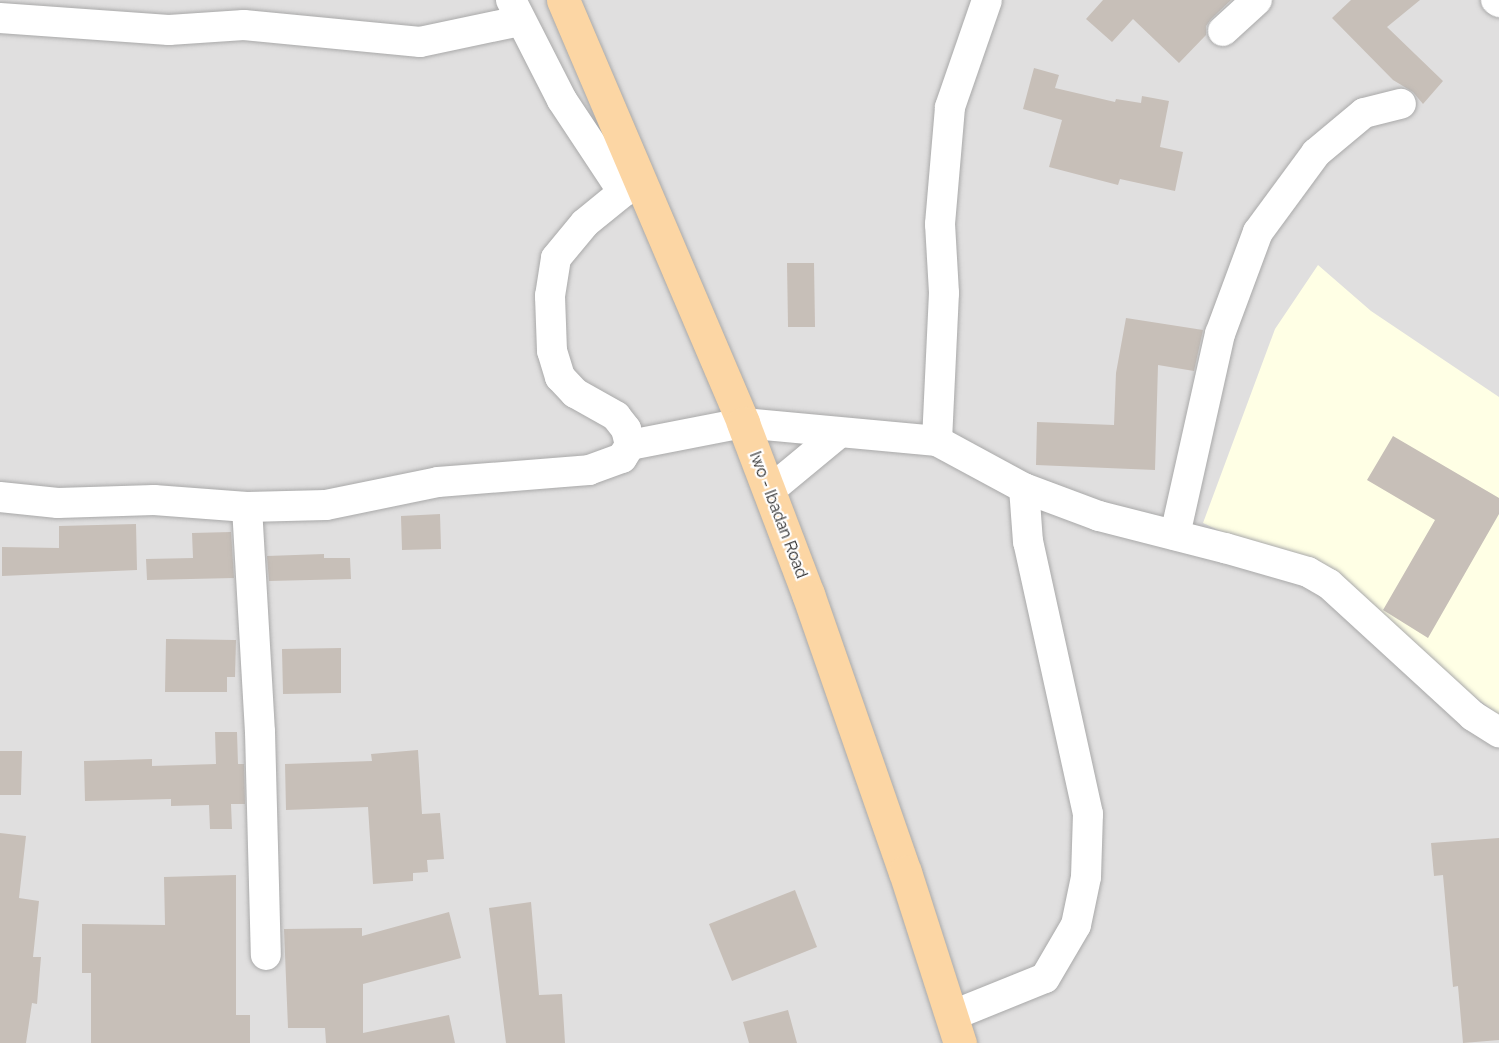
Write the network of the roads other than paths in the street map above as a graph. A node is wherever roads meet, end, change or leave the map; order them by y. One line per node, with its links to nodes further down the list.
1 (563, 0): 9 (main road, Iwo - Ibadan Road)
2 (987, 0): 12 (street)
3 (1257, 0): 7 (street)
4 (515, 10): 5 (street); 9 (street)
5 (240, 13): 6 (street)
6 (0, 18)
7 (1223, 31)
8 (1401, 104): 18 (street)
9 (632, 187): 10 (main road, Iwo - Ibadan Road); 13 (street)
10 (743, 423): 11 (street); 13 (street); 15 (main road, Iwo - Ibadan Road)
11 (839, 433): 12 (street); 15 (street)
12 (937, 441): 14 (street)
13 (630, 446): 17 (street)
14 (1024, 488): 18 (street); 21 (street)
15 (769, 491): 21 (main road, Iwo - Ibadan Road)
16 (0, 497): 17 (street)
17 (247, 507): 20 (street)
18 (1175, 535): 19 (street)
19 (1499, 732)
20 (266, 955)
21 (956, 1029)

